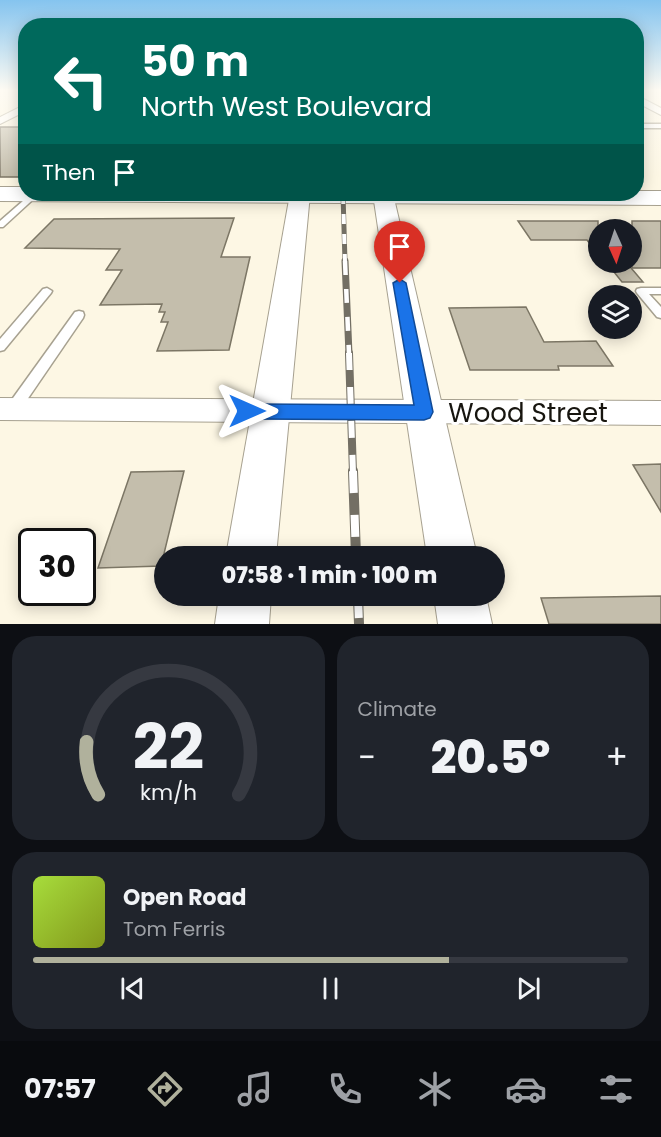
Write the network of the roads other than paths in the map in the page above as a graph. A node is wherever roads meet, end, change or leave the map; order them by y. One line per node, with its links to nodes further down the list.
1 (644, 126): 2 (lane)
2 (661, 126)
3 (0, 194): 4 (main road)
4 (18, 195)
5 (644, 198): 6 (main road)
6 (661, 198)
7 (28, 201): 10 (lane)
8 (299, 201): 17 (main road)
9 (384, 201): 18 (main road)
10 (0, 225)
11 (47, 291): 15 (lane)
12 (661, 291): 13 (lane)
13 (661, 314)
14 (79, 315): 16 (lane)
15 (0, 347)
16 (6, 409): 17 (street, Wood Street)
17 (271, 411): 18 (street, Wood Street); 20 (main road)
18 (424, 412): 19 (street, Wood Street); 21 (main road)
19 (661, 413)
20 (252, 546)
21 (450, 546)
22 (244, 606): 24 (main road)
23 (461, 606): 25 (main road)
24 (242, 624)
25 (465, 624)

